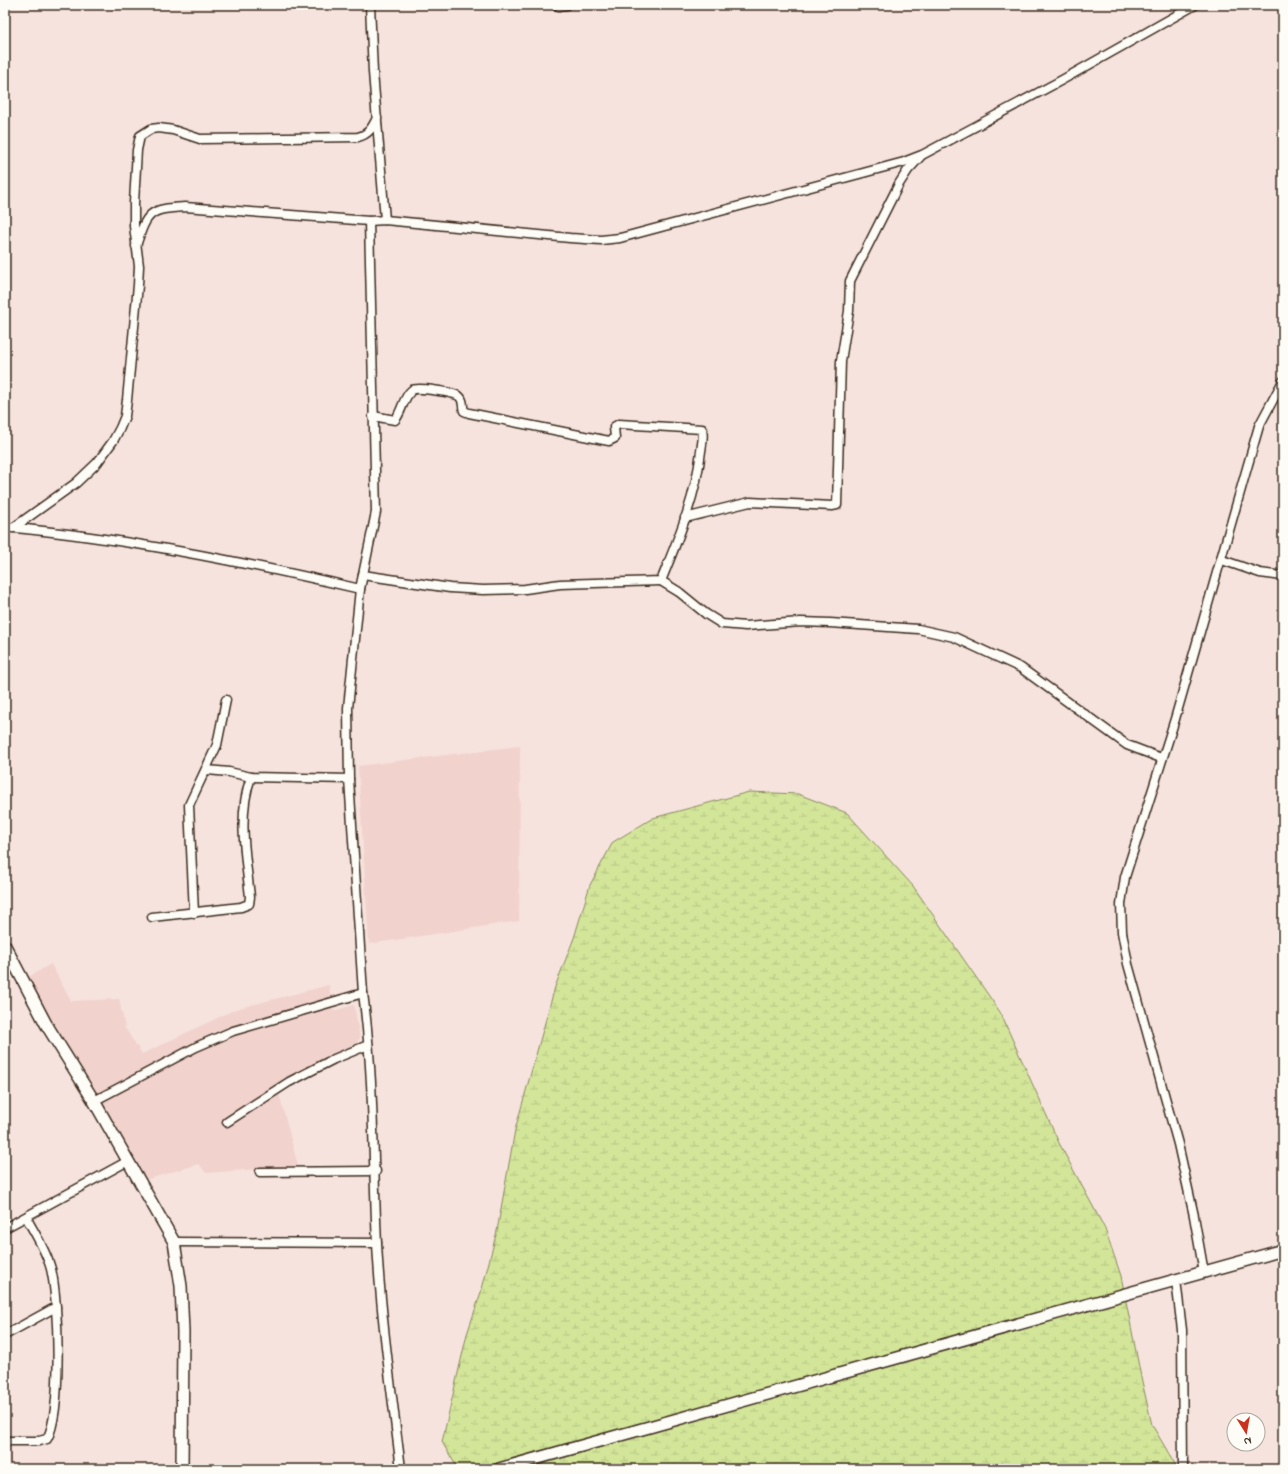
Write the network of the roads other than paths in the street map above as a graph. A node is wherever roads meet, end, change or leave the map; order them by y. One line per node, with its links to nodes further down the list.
1 (370, 5): 5 (street)
2 (556, 5): 3 (street)
3 (567, 5)
4 (1196, 5): 6 (street)
5 (377, 118): 7 (street); 9 (street)
6 (922, 155): 7 (street); 12 (street)
7 (386, 220): 8 (street)
8 (369, 221): 9 (street); 11 (street)
9 (136, 246): 13 (street)
10 (1283, 381): 14 (street)
11 (374, 416): 12 (street); 15 (street)
12 (685, 518): 17 (street)
13 (9, 528): 18 (street)
14 (1222, 560): 16 (street); 20 (street)
15 (363, 575): 17 (street); 18 (street)
16 (1283, 576)
17 (661, 581): 20 (street)
18 (360, 589): 23 (street)
19 (226, 700): 21 (street)
20 (1162, 758): 39 (street)
21 (207, 770): 22 (street); 24 (street)
22 (251, 777): 23 (street); 24 (street)
23 (349, 779): 27 (street)
24 (194, 913): 25 (street)
25 (152, 917)
26 (5, 946): 29 (main road)
27 (363, 993): 28 (street); 29 (street)
28 (368, 1044): 30 (street); 32 (street)
29 (94, 1101): 31 (main road)
30 (227, 1122)
31 (128, 1161): 34 (street); 36 (main road)
32 (376, 1171): 33 (street); 37 (street)
33 (260, 1172)
34 (26, 1217): 35 (street); 41 (street)
35 (5, 1228)
36 (174, 1242): 37 (street); 44 (main road)
37 (377, 1244): 45 (street)
38 (1283, 1250): 39 (main road)
39 (1204, 1273): 40 (main road)
40 (1176, 1280): 46 (main road); 47 (street)
41 (56, 1307): 42 (street); 43 (street)
42 (5, 1334)
43 (5, 1441)
44 (182, 1469)
45 (401, 1469)
46 (499, 1469)
47 (1183, 1469)

